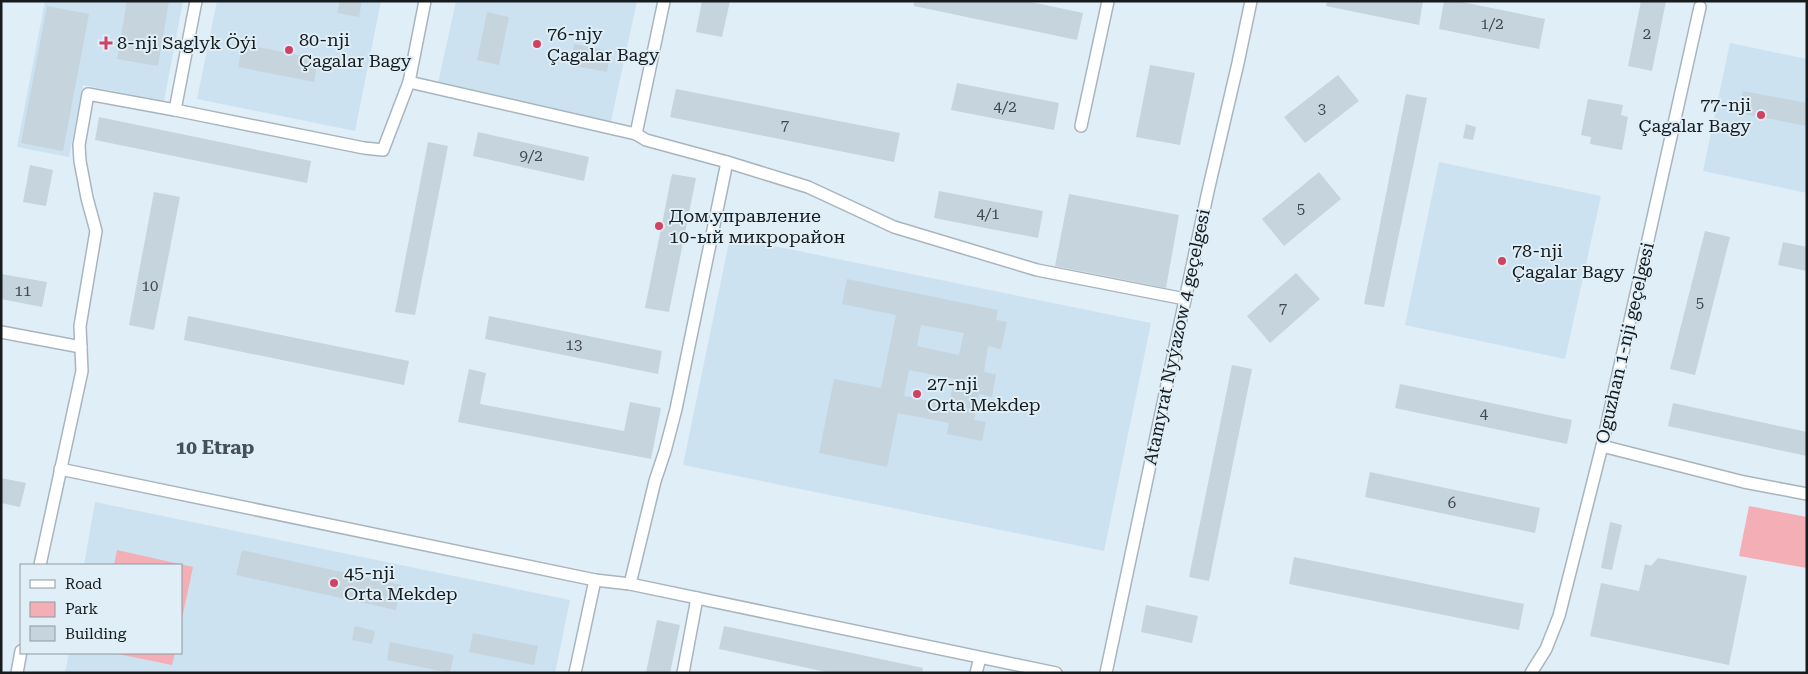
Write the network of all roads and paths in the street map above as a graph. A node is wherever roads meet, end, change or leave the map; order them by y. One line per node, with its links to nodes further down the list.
1 (196, 1): 8 (street)
2 (425, 1): 7 (street)
3 (664, 1): 10 (street)
4 (1108, 1): 9 (street)
5 (1251, 1): 12 (street, Atamyrat Nyýazow 4 geçelgesi)
6 (1700, 7): 15 (street, Oguzhan 1-nji geçelgesi)
7 (409, 82): 8 (street); 10 (street)
8 (175, 110): 14 (street)
9 (1082, 126)
10 (636, 134): 11 (street)
11 (727, 162): 12 (street); 20 (street)
12 (1185, 299): 29 (street, Atamyrat Nyýazow 4 geçelgesi)
13 (1, 332): 14 (street)
14 (81, 347): 16 (street)
15 (1602, 446): 17 (street); 30 (street, Oguzhan 1-nji geçelgesi)
16 (60, 469): 18 (street); 19 (street)
17 (1807, 494)
18 (40, 564)
19 (595, 580): 20 (street); 25 (street)
20 (630, 584): 21 (street)
21 (697, 598): 23 (street); 26 (street)
22 (20, 654): 24 (street)
23 (980, 658): 27 (street); 28 (street)
24 (17, 673)
25 (575, 673)
26 (683, 673)
27 (976, 673)
28 (1056, 673)
29 (1106, 673)
30 (1531, 673)

